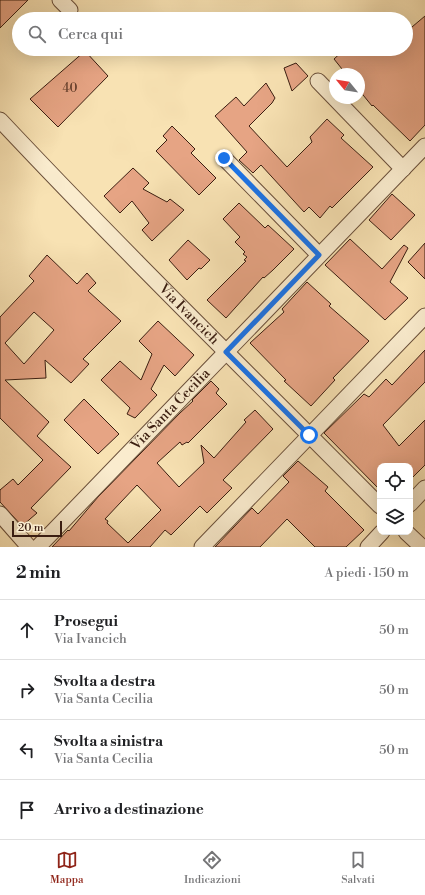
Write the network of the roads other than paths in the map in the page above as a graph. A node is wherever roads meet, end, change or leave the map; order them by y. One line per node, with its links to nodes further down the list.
1 (318, 81): 5 (street)
2 (0, 120): 8 (street, Via Ivancich)
3 (425, 146): 5 (street, Via Santa Cecilia)
4 (224, 158): 6 (street)
5 (403, 169): 6 (street, Via Santa Cecilia)
6 (319, 255): 8 (street, Via Santa Cecilia)
7 (425, 316): 9 (street)
8 (226, 352): 9 (street, Via Ivancich); 17 (street, Via Santa Cecilia)
9 (309, 435): 12 (street, Via Ivancich); 18 (street)
10 (425, 488): 11 (street)
11 (413, 501)
12 (377, 503)
13 (0, 514): 16 (street)
14 (379, 535): 19 (street)
15 (409, 535): 20 (street)
16 (29, 547)
17 (38, 547)
18 (202, 547)
19 (368, 547)
20 (422, 547)

